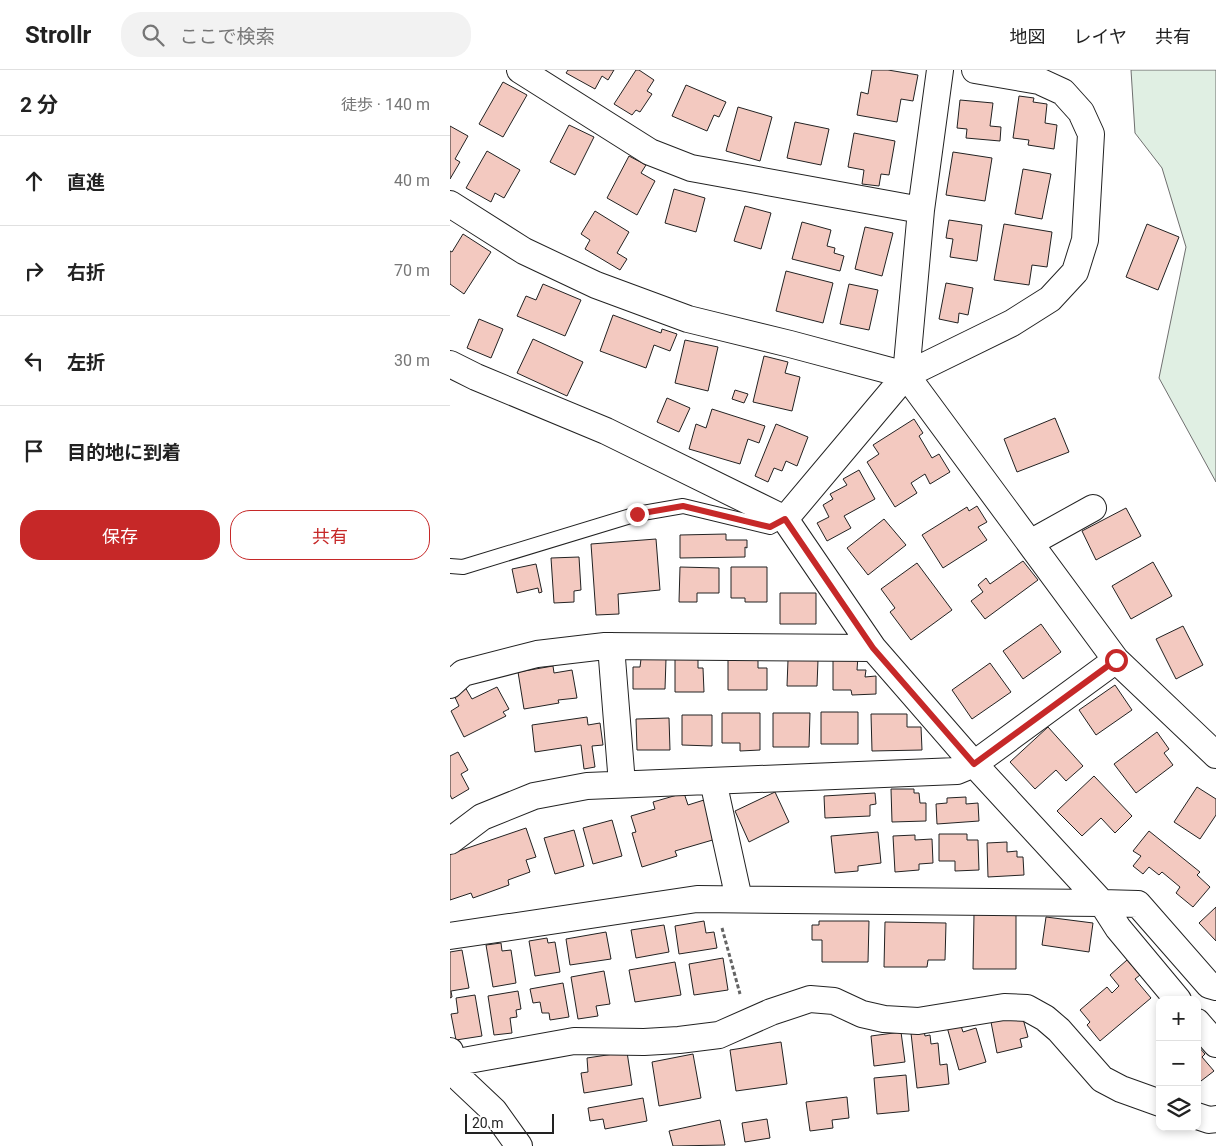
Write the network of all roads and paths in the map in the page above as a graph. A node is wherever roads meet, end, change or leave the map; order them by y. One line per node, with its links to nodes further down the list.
1 (520, 70): 6 (street)
2 (940, 70): 6 (street)
3 (974, 70): 4 (street)
4 (1016, 73): 8 (street)
5 (450, 204): 8 (street)
6 (921, 210): 8 (street)
7 (450, 364): 10 (street)
8 (906, 375): 10 (street); 11 (street)
9 (1093, 508): 11 (street)
10 (785, 519): 12 (lane); 14 (street)
11 (1030, 543): 15 (street)
12 (450, 566)
13 (611, 646): 14 (street); 16 (street); 20 (street)
14 (873, 648): 18 (street)
15 (1116, 660): 17 (street); 18 (street)
16 (450, 685)
17 (1216, 755)
18 (974, 764): 19 (street); 24 (street)
19 (713, 781): 20 (street); 23 (street)
20 (622, 784): 21 (street)
21 (450, 841)
22 (713, 899): 23 (street); 25 (street); 28 (path)
23 (739, 899): 24 (street)
24 (1102, 903): 26 (street); 27 (street)
25 (450, 936)
26 (1216, 987)
27 (1175, 996)
28 (748, 1022): 31 (street); 32 (street)
29 (1201, 1027): 30 (street)
30 (1216, 1044)
31 (451, 1057): 35 (street)
32 (1156, 1102)
33 (1201, 1117): 34 (street)
34 (1216, 1119)
35 (519, 1146)

